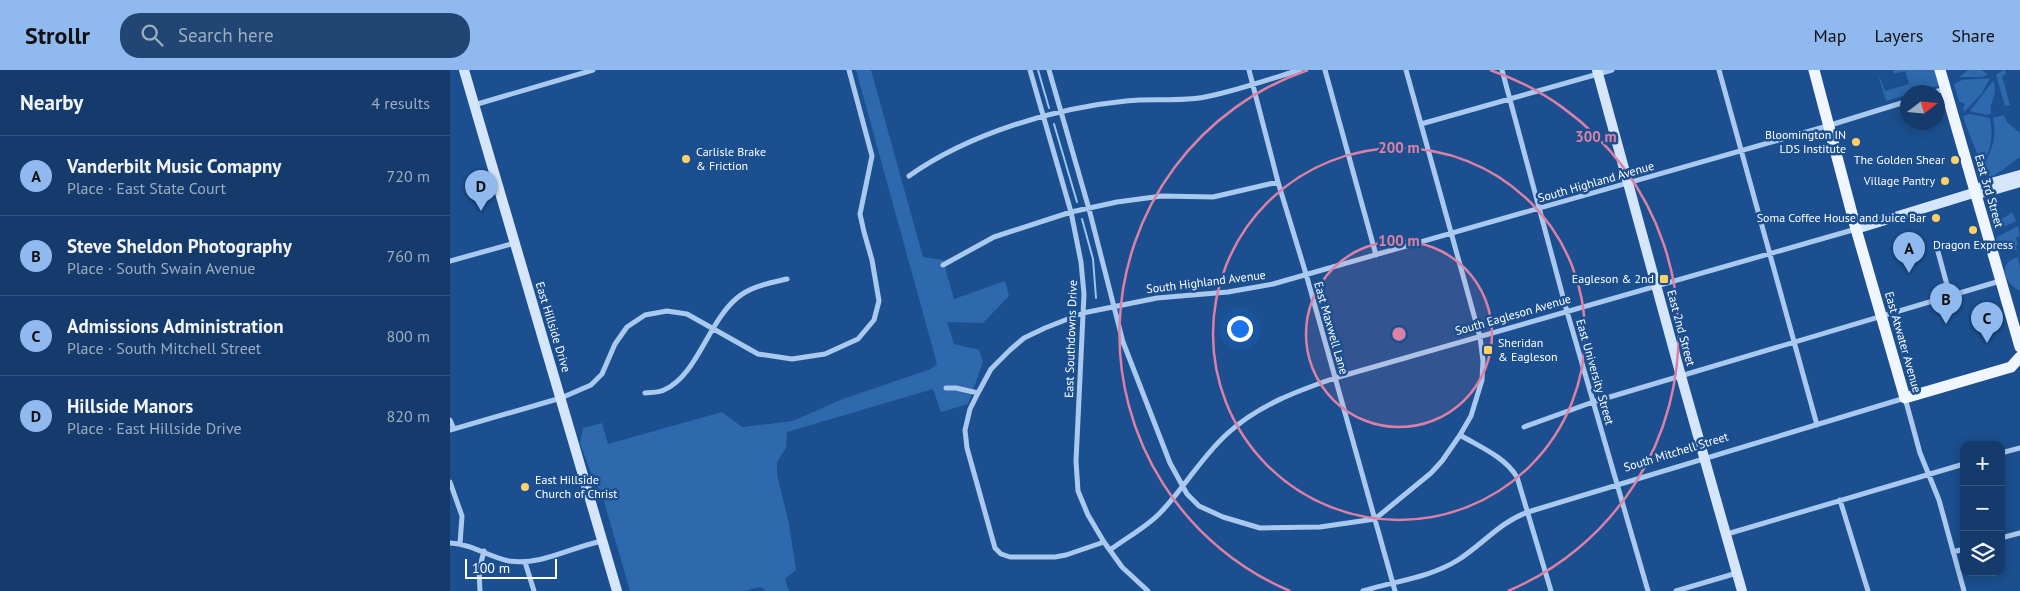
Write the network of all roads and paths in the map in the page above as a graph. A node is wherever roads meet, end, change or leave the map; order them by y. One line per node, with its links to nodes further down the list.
1 (464, 70): 22 (street, East Hillside Drive)
2 (564, 70): 17 (street)
3 (593, 70): 17 (street)
4 (849, 70): 55 (street)
5 (1030, 70): 25 (street, East Southdowns Drive)
6 (1049, 70): 24 (street)
7 (1248, 70): 18 (street, East Maxwell Lane)
8 (1300, 70): 18 (street)
9 (1325, 70): 42 (street)
10 (1406, 70): 26 (street)
11 (1502, 70): 20 (street, East University Street)
12 (1612, 70): 16 (street)
13 (1719, 70): 28 (street)
14 (1814, 70): 27 (main road, East Atwater Avenue)
15 (1940, 70): 19 (main road, East 3rd Street)
16 (1597, 72): 20 (street); 33 (street, East 2nd Street)
17 (566, 78): 22 (street)
18 (1252, 84): 24 (street); 31 (street, East Maxwell Lane)
19 (1940, 85)
20 (1509, 98): 26 (street); 36 (street, East University Street)
21 (1900, 103): 27 (street, South Highland Avenue)
22 (474, 105): 40 (street, East Hillside Drive)
23 (1945, 106): 34 (main road, East 3rd Street)
24 (1062, 113): 25 (street); 35 (street)
25 (1042, 118): 30 (street); 37 (street, East Southdowns Drive)
26 (1421, 124): 39 (street)
27 (1829, 125): 28 (street, South Highland Avenue); 38 (main road, East Atwater Avenue)
28 (1741, 150): 33 (street, South Highland Avenue); 43 (street)
29 (2020, 175): 34 (street, South Eagleson Avenue)
30 (909, 176)
31 (1278, 182): 35 (street); 46 (street, East Maxwell Lane)
32 (2020, 182): 34 (street, South Eagleson Avenue)
33 (1628, 183): 36 (street, South Highland Avenue); 49 (street, East 2nd Street)
34 (1975, 193): 38 (street, South Eagleson Avenue); 48 (main road, East 3rd Street)
35 (1089, 209): 37 (street); 51 (street)
36 (1539, 209): 39 (street, South Highland Avenue); 53 (street, East University Street)
37 (1071, 212): 45 (street); 52 (street, East Southdowns Drive)
38 (1856, 229): 43 (street, South Eagleson Avenue); 54 (main road, East Atwater Avenue)
39 (1450, 234): 42 (street, South Highland Avenue); 56 (street)
40 (515, 243): 44 (street); 66 (street, East Hillside Drive)
41 (1937, 248): 50 (street)
42 (1376, 255): 46 (street, South Highland Avenue)
43 (1769, 255): 49 (street, South Eagleson Avenue); 57 (street)
44 (450, 261)
45 (943, 265)
46 (1306, 274): 51 (street, South Highland Avenue); 62 (street, East Maxwell Lane)
47 (787, 279): 55 (street)
48 (2000, 281): 50 (street); 58 (main road, East 3rd Street)
49 (1657, 287): 53 (street, South Eagleson Avenue); 61 (street, East 2nd Street)
50 (1950, 296): 54 (street)
51 (1113, 307): 52 (street, South Highland Avenue); 81 (street)
52 (1083, 313): 65 (street, South Highland Avenue); 89 (street, East Southdowns Drive)
53 (1567, 313): 56 (street, South Eagleson Avenue); 68 (street, East University Street)
54 (1881, 316): 57 (street); 67 (main road, East Atwater Avenue)
55 (712, 328): 64 (street); 66 (street)
56 (1480, 337): 62 (street, South Eagleson Avenue); 73 (street)
57 (1793, 342): 61 (street); 70 (street)
58 (2020, 347)
59 (2020, 356): 60 (main road, South Mitchell Street)
60 (2016, 368): 67 (main road, South Mitchell Street)
61 (1681, 376): 68 (street); 76 (street, East 2nd Street)
62 (1335, 378): 81 (street, South Eagleson Avenue); 84 (street, East Maxwell Lane)
63 (946, 388): 65 (street)
64 (645, 393)
65 (978, 393): 89 (street, South Highland Avenue)
66 (561, 398): 72 (street); 88 (street, East Hillside Drive)
67 (1905, 398): 70 (street, South Mitchell Street); 78 (street, East Atwater Avenue)
68 (1593, 402): 71 (street); 80 (street, East University Street)
69 (450, 420): 72 (street)
70 (1817, 425): 76 (street, South Mitchell Street)
71 (1524, 427)
72 (452, 429)
73 (1460, 435): 83 (street); 84 (street)
74 (2020, 448): 75 (street)
75 (2005, 452)
76 (1705, 458): 80 (street, South Mitchell Street); 86 (street, East 2nd Street)
77 (1960, 465): 78 (street)
78 (1928, 474): 82 (street); 95 (street, East Atwater Avenue)
79 (450, 482): 91 (street)
80 (1616, 484): 83 (street, South Mitchell Street); 106 (street, East University Street)
81 (1182, 486): 84 (street); 92 (street, South Eagleson Avenue)
82 (1840, 500): 86 (street); 109 (street)
83 (1528, 512): 98 (street, South Mitchell Street); 105 (street)
84 (1375, 519): 98 (street, East Maxwell Lane)
85 (2020, 533): 87 (street)
86 (1727, 534): 97 (street, East 2nd Street)
87 (2005, 537)
88 (604, 541): 96 (street); 101 (street, East Hillside Drive)
89 (1104, 542): 92 (street, East Southdowns Drive)
90 (450, 543): 91 (street)
91 (460, 544): 94 (street)
92 (1110, 550): 102 (street, East Southdowns Drive)
93 (1960, 550): 95 (street)
94 (484, 552): 96 (street); 99 (street)
95 (1953, 552): 110 (street, East Atwater Avenue)
96 (525, 562): 100 (street)
97 (1737, 573): 107 (street); 108 (street, East 2nd Street)
98 (1392, 582): 103 (street, South Mitchell Street); 104 (street, East Maxwell Lane)
99 (480, 591)
100 (534, 591)
101 (617, 591)
102 (1148, 591)
103 (1363, 591)
104 (1395, 591)
105 (1551, 591)
106 (1648, 591)
107 (1676, 591)
108 (1742, 591)
109 (1868, 591)
110 (1964, 591)

